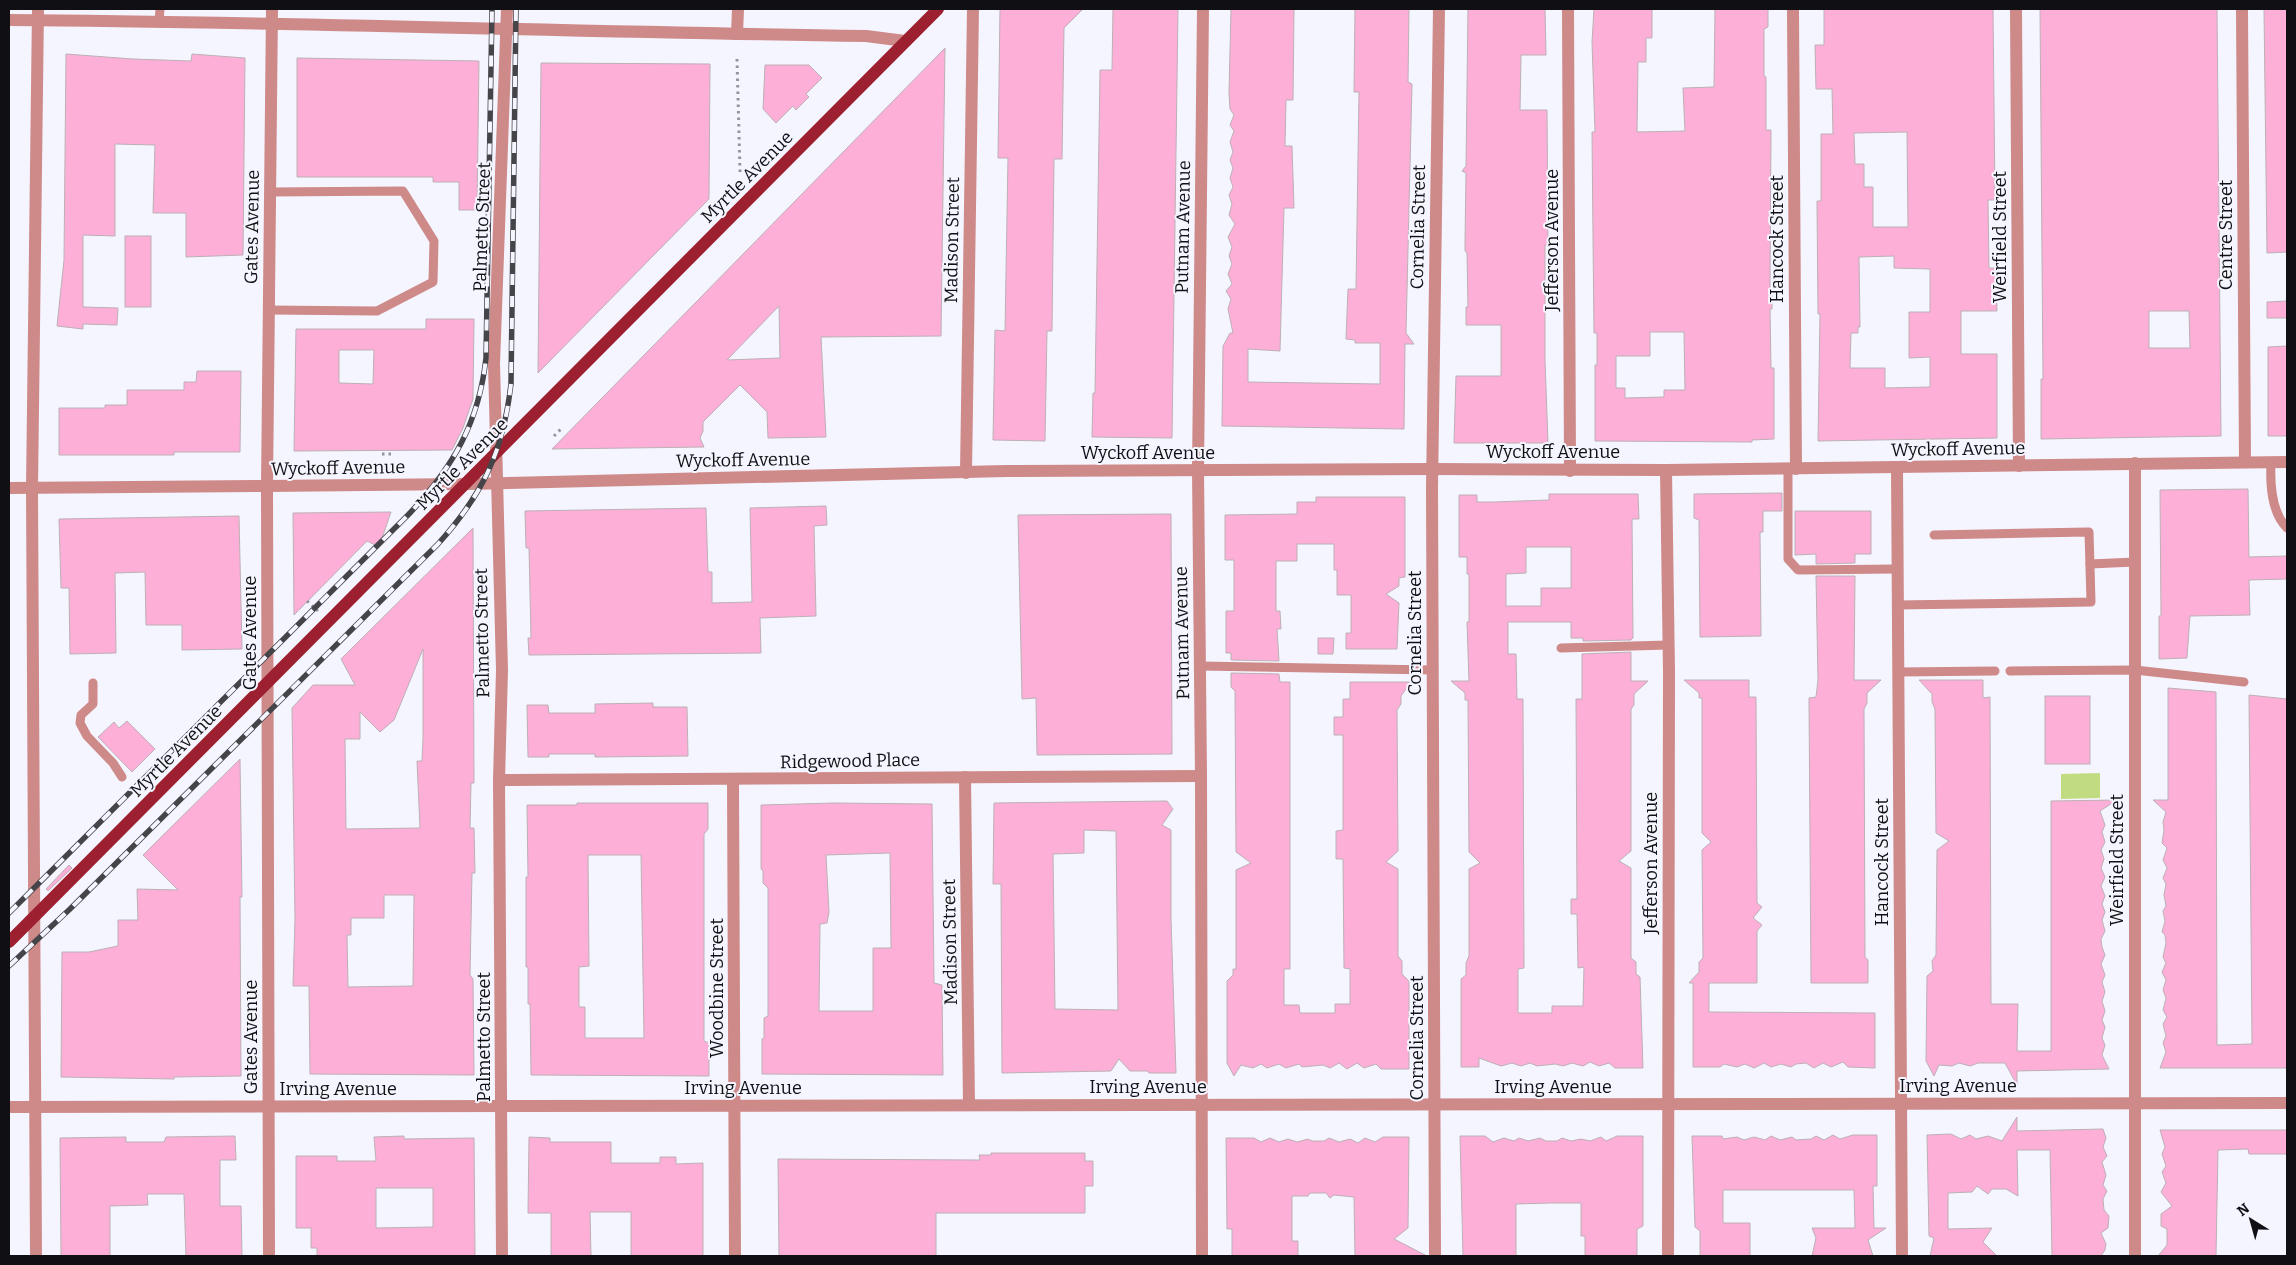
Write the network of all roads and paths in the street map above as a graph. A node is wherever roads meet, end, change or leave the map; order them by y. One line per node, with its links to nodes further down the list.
1 (272, 9): 15 (street, Gates Avenue)
2 (507, 9): 16 (street, Palmetto Street)
3 (738, 9): 17 (street)
4 (938, 9): 18 (main road, Myrtle Avenue)
5 (973, 9): 39 (street, Madison Street)
6 (1203, 9): 36 (street, Putnam Avenue)
7 (1439, 9): 34 (street, Cornelia Street)
8 (1568, 9): 38 (street, Jefferson Avenue)
9 (1793, 9): 35 (street, Hancock Street)
10 (2016, 9): 32 (street, Weirfield Street)
11 (2242, 9): 28 (street, Centre Street)
12 (38, 15): 13 (street); 14 (street); 44 (street)
13 (160, 15): 15 (street)
14 (9, 20)
15 (271, 25): 16 (street); 21 (street, Gates Avenue)
16 (506, 28): 17 (street); 25 (street, Palmetto Street)
17 (737, 34): 18 (street)
18 (905, 41): 25 (main road, Myrtle Avenue)
19 (737, 59): 20 (path)
20 (740, 172)
21 (270, 192): 22 (street, Gates Avenue); 22 (lane)
22 (268, 310): 42 (street, Gates Avenue)
23 (563, 427): 24 (path)
24 (554, 436)
25 (497, 452): 40 (main road, Myrtle Avenue); 41 (street, Palmetto Street)
26 (382, 454): 27 (path)
27 (394, 454)
28 (2245, 462): 29 (street, Wyckoff Avenue); 31 (street, Wyckoff Avenue)
29 (2272, 462): 30 (street, Wyckoff Avenue); 45 (lane)
30 (2287, 462)
31 (2135, 463): 32 (street, Wyckoff Avenue); 47 (street, Weirfield Street)
32 (2019, 466): 33 (street, Wyckoff Avenue)
33 (1897, 467): 35 (street, Wyckoff Avenue); 49 (street, Hancock Street)
34 (1432, 469): 36 (street, Wyckoff Avenue); 38 (street, Wyckoff Avenue); 56 (street, Cornelia Street)
35 (1792, 469): 37 (street, Wyckoff Avenue); 49 (lane)
36 (1198, 470): 39 (street, Wyckoff Avenue); 55 (street, Putnam Avenue)
37 (1666, 470): 38 (street, Wyckoff Avenue); 53 (street, Jefferson Avenue)
38 (1570, 471)
39 (966, 472): 41 (street, Wyckoff Avenue)
40 (466, 484): 41 (street, Wyckoff Avenue); 42 (street, Wyckoff Avenue); 63 (main road, Myrtle Avenue)
41 (497, 484): 67 (street, Palmetto Street)
42 (266, 486): 44 (street, Wyckoff Avenue); 63 (street, Gates Avenue)
43 (9, 488): 44 (street, Wyckoff Avenue)
44 (32, 488): 69 (street)
45 (2287, 528)
46 (1934, 535): 48 (lane)
47 (2135, 562): 48 (lane); 57 (street, Weirfield Street)
48 (2090, 564): 51 (lane)
49 (1897, 570): 51 (street, Hancock Street)
50 (307, 602): 52 (path)
51 (1897, 605): 60 (street, Hancock Street)
52 (320, 613)
53 (1668, 645): 54 (lane); 74 (street, Jefferson Avenue)
54 (1561, 648)
55 (1200, 666): 56 (lane); 64 (street, Putnam Avenue)
56 (1433, 670): 73 (street, Cornelia Street)
57 (2135, 670): 59 (lane); 61 (lane); 71 (street, Weirfield Street)
58 (1995, 671): 60 (lane)
59 (2010, 671)
60 (1898, 672): 75 (street, Hancock Street)
61 (2244, 682)
62 (93, 683): 66 (lane)
63 (268, 684): 69 (main road, Myrtle Avenue); 82 (street, Gates Avenue)
64 (1201, 776): 65 (street, Ridgewood Place); 77 (street, Putnam Avenue)
65 (966, 777): 68 (street, Ridgewood Place); 76 (street, Madison Street)
66 (122, 778)
67 (499, 780): 68 (street, Ridgewood Place); 78 (street, Palmetto Street)
68 (734, 780): 79 (street, Woodbine Street)
69 (34, 917): 70 (main road, Myrtle Avenue); 81 (street)
70 (9, 942)
71 (2134, 1103): 72 (street, Irving Avenue); 75 (street, Irving Avenue); 91 (street, Weirfield Street)
72 (2287, 1103)
73 (1435, 1104): 74 (street, Irving Avenue); 77 (street, Irving Avenue); 88 (street, Cornelia Street)
74 (1668, 1104): 75 (street, Irving Avenue); 89 (street, Jefferson Avenue)
75 (1901, 1104): 90 (street, Hancock Street)
76 (969, 1105): 77 (street, Irving Avenue); 79 (street, Irving Avenue)
77 (1201, 1105): 87 (street, Putnam Avenue)
78 (502, 1106): 79 (street, Irving Avenue); 82 (street, Irving Avenue); 85 (street, Palmetto Street)
79 (735, 1106): 86 (street, Woodbine Street)
80 (9, 1107): 81 (street, Irving Avenue)
81 (35, 1107): 82 (street, Irving Avenue); 83 (street)
82 (268, 1107): 84 (street, Gates Avenue)
83 (36, 1256)
84 (269, 1256)
85 (502, 1256)
86 (736, 1256)
87 (1202, 1256)
88 (1435, 1256)
89 (1668, 1256)
90 (1902, 1256)
91 (2135, 1256)

